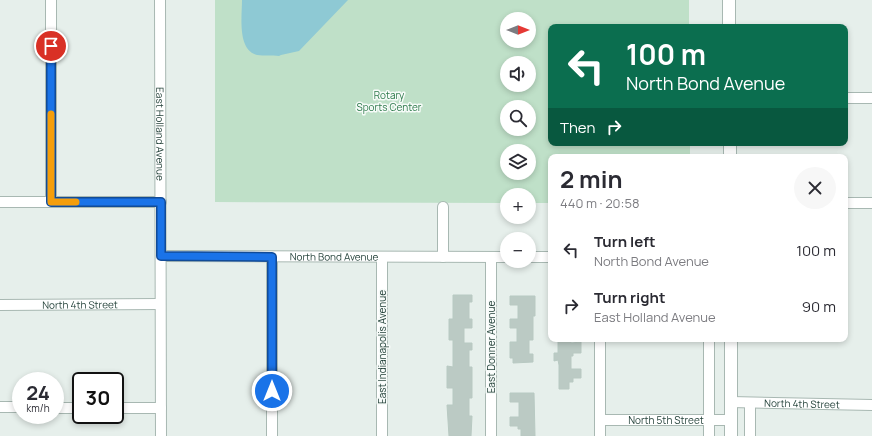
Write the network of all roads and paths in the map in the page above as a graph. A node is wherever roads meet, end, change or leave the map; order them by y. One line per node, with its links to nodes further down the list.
1 (51, 0): 8 (street)
2 (160, 0): 9 (street, East Holland Avenue)
3 (730, 0): 4 (street)
4 (730, 24)
5 (848, 98): 6 (street)
6 (872, 98)
7 (0, 202): 8 (street)
8 (51, 202): 9 (street)
9 (161, 202): 13 (street, East Holland Avenue)
10 (848, 203): 11 (street)
11 (872, 203)
12 (443, 207): 16 (street)
13 (161, 256): 14 (street, North Bond Avenue); 21 (street, East Holland Avenue)
14 (272, 257): 15 (street, North Bond Avenue); 37 (street)
15 (382, 257): 16 (street, North Bond Avenue); 38 (street, East Indianapolis Avenue)
16 (443, 257): 17 (street, North Bond Avenue)
17 (491, 257): 18 (street, North Bond Avenue); 39 (street, East Donner Avenue)
18 (500, 257)
19 (536, 257): 20 (street)
20 (548, 257)
21 (160, 304): 22 (street, North 4th Street); 32 (street, East Holland Avenue)
22 (0, 305)
23 (600, 342): 34 (street)
24 (709, 342): 33 (street)
25 (731, 342): 26 (street)
26 (731, 402): 27 (street, North 4th Street); 35 (street)
27 (750, 402): 28 (street, North 4th Street); 43 (street)
28 (872, 405)
29 (0, 407): 30 (street)
30 (12, 408)
31 (124, 408): 32 (street)
32 (161, 408): 36 (street, East Holland Avenue)
33 (709, 419): 34 (street, North 5th Street); 35 (street, North 5th Street); 41 (street)
34 (600, 420): 40 (street)
35 (731, 420): 42 (street)
36 (161, 436)
37 (272, 436)
38 (382, 436)
39 (491, 436)
40 (600, 436)
41 (709, 436)
42 (731, 436)
43 (750, 436)

